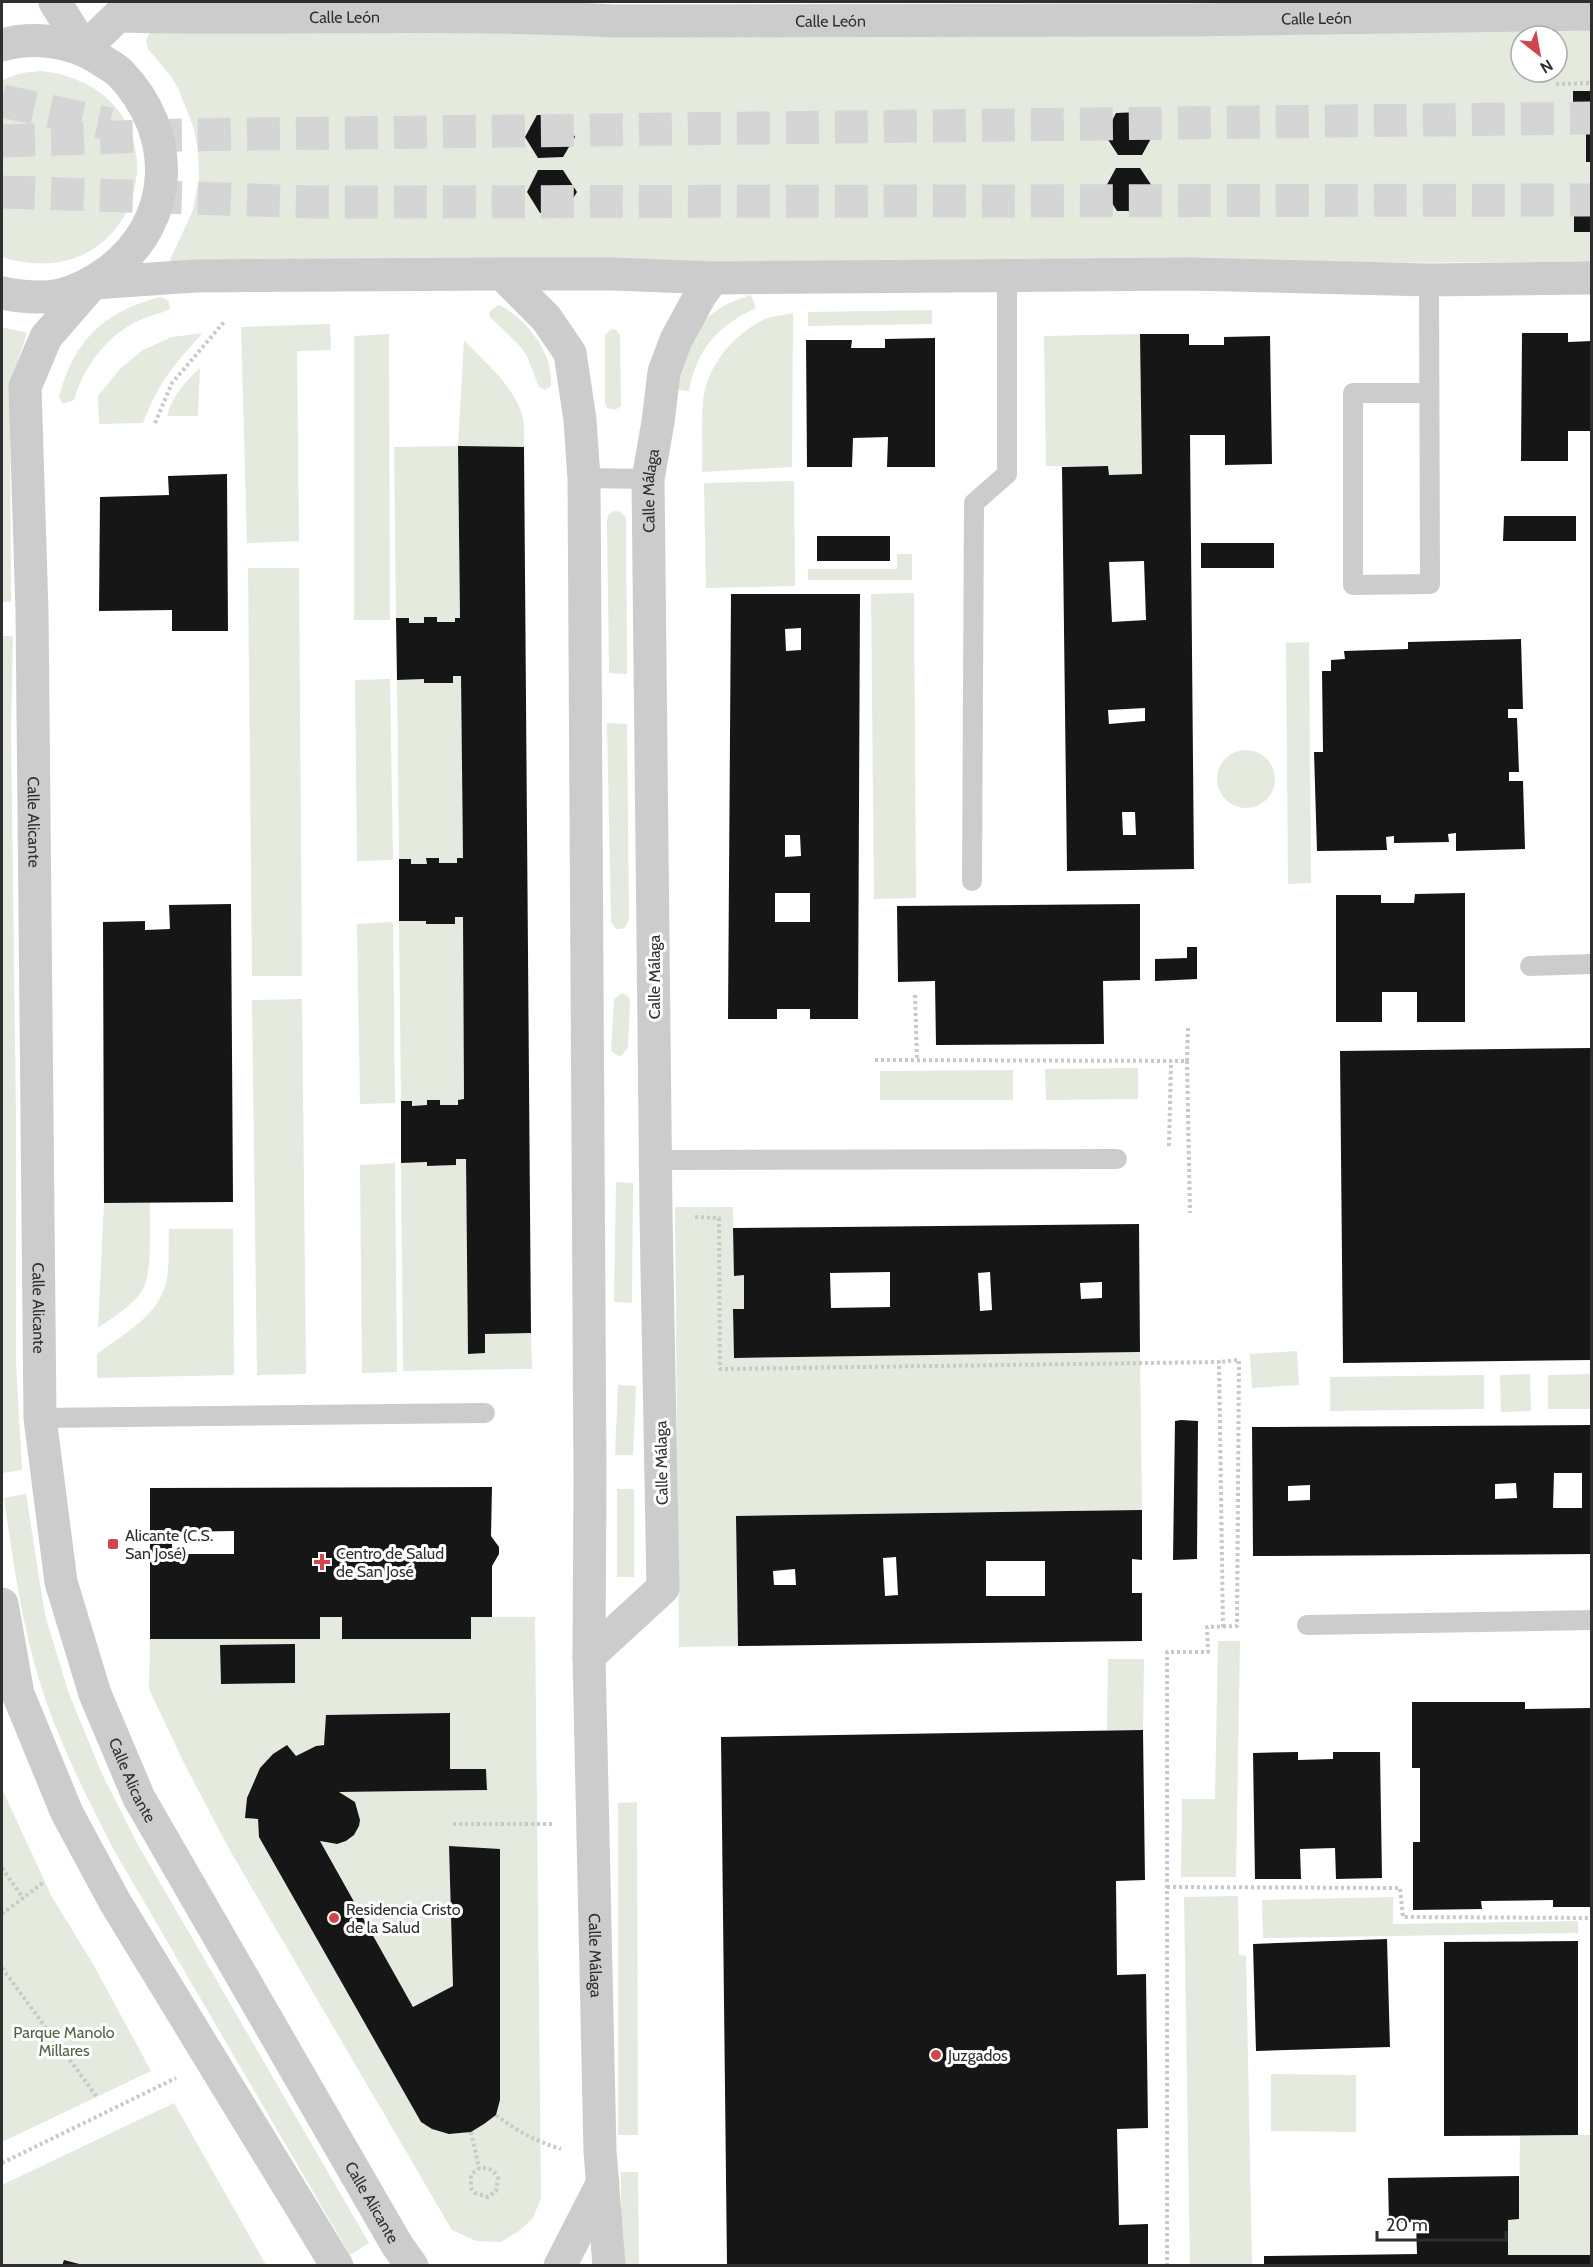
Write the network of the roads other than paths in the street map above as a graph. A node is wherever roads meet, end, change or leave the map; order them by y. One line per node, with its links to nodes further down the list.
1 (55, 2): 6 (street)
2 (533, 9): 3 (street, Calle León); 6 (street, Calle León)
3 (685, 11): 4 (street, Calle León)
4 (1592, 14)
5 (2, 45): 6 (street)
6 (84, 50): 12 (street)
7 (502, 274): 9 (street); 12 (street); 15 (street, Calle Málaga)
8 (1007, 276): 9 (street); 11 (street); 17 (lane)
9 (713, 278): 16 (street, Calle Málaga)
10 (1592, 278): 11 (street)
11 (1429, 280): 14 (lane)
12 (93, 283): 13 (street); 23 (street, Calle Alicante)
13 (2, 293)
14 (1429, 393): 14 (lane)
15 (584, 478): 16 (lane); 27 (street, Calle Málaga)
16 (648, 479): 21 (street, Calle Málaga)
17 (972, 881)
18 (1592, 964): 19 (lane)
19 (1530, 966)
20 (1117, 1159): 21 (lane)
21 (655, 1160): 27 (street, Calle Málaga)
22 (485, 1413): 23 (lane)
23 (40, 1418): 30 (street, Calle Alicante)
24 (2, 1604): 29 (street)
25 (1592, 1620): 26 (lane)
26 (1307, 1625)
27 (589, 1656): 28 (street, Calle Málaga)
28 (602, 2166): 31 (street, Calle Málaga); 32 (street, Calle Málaga)
29 (338, 2265)
30 (412, 2265)
31 (560, 2265)
32 (609, 2265)

